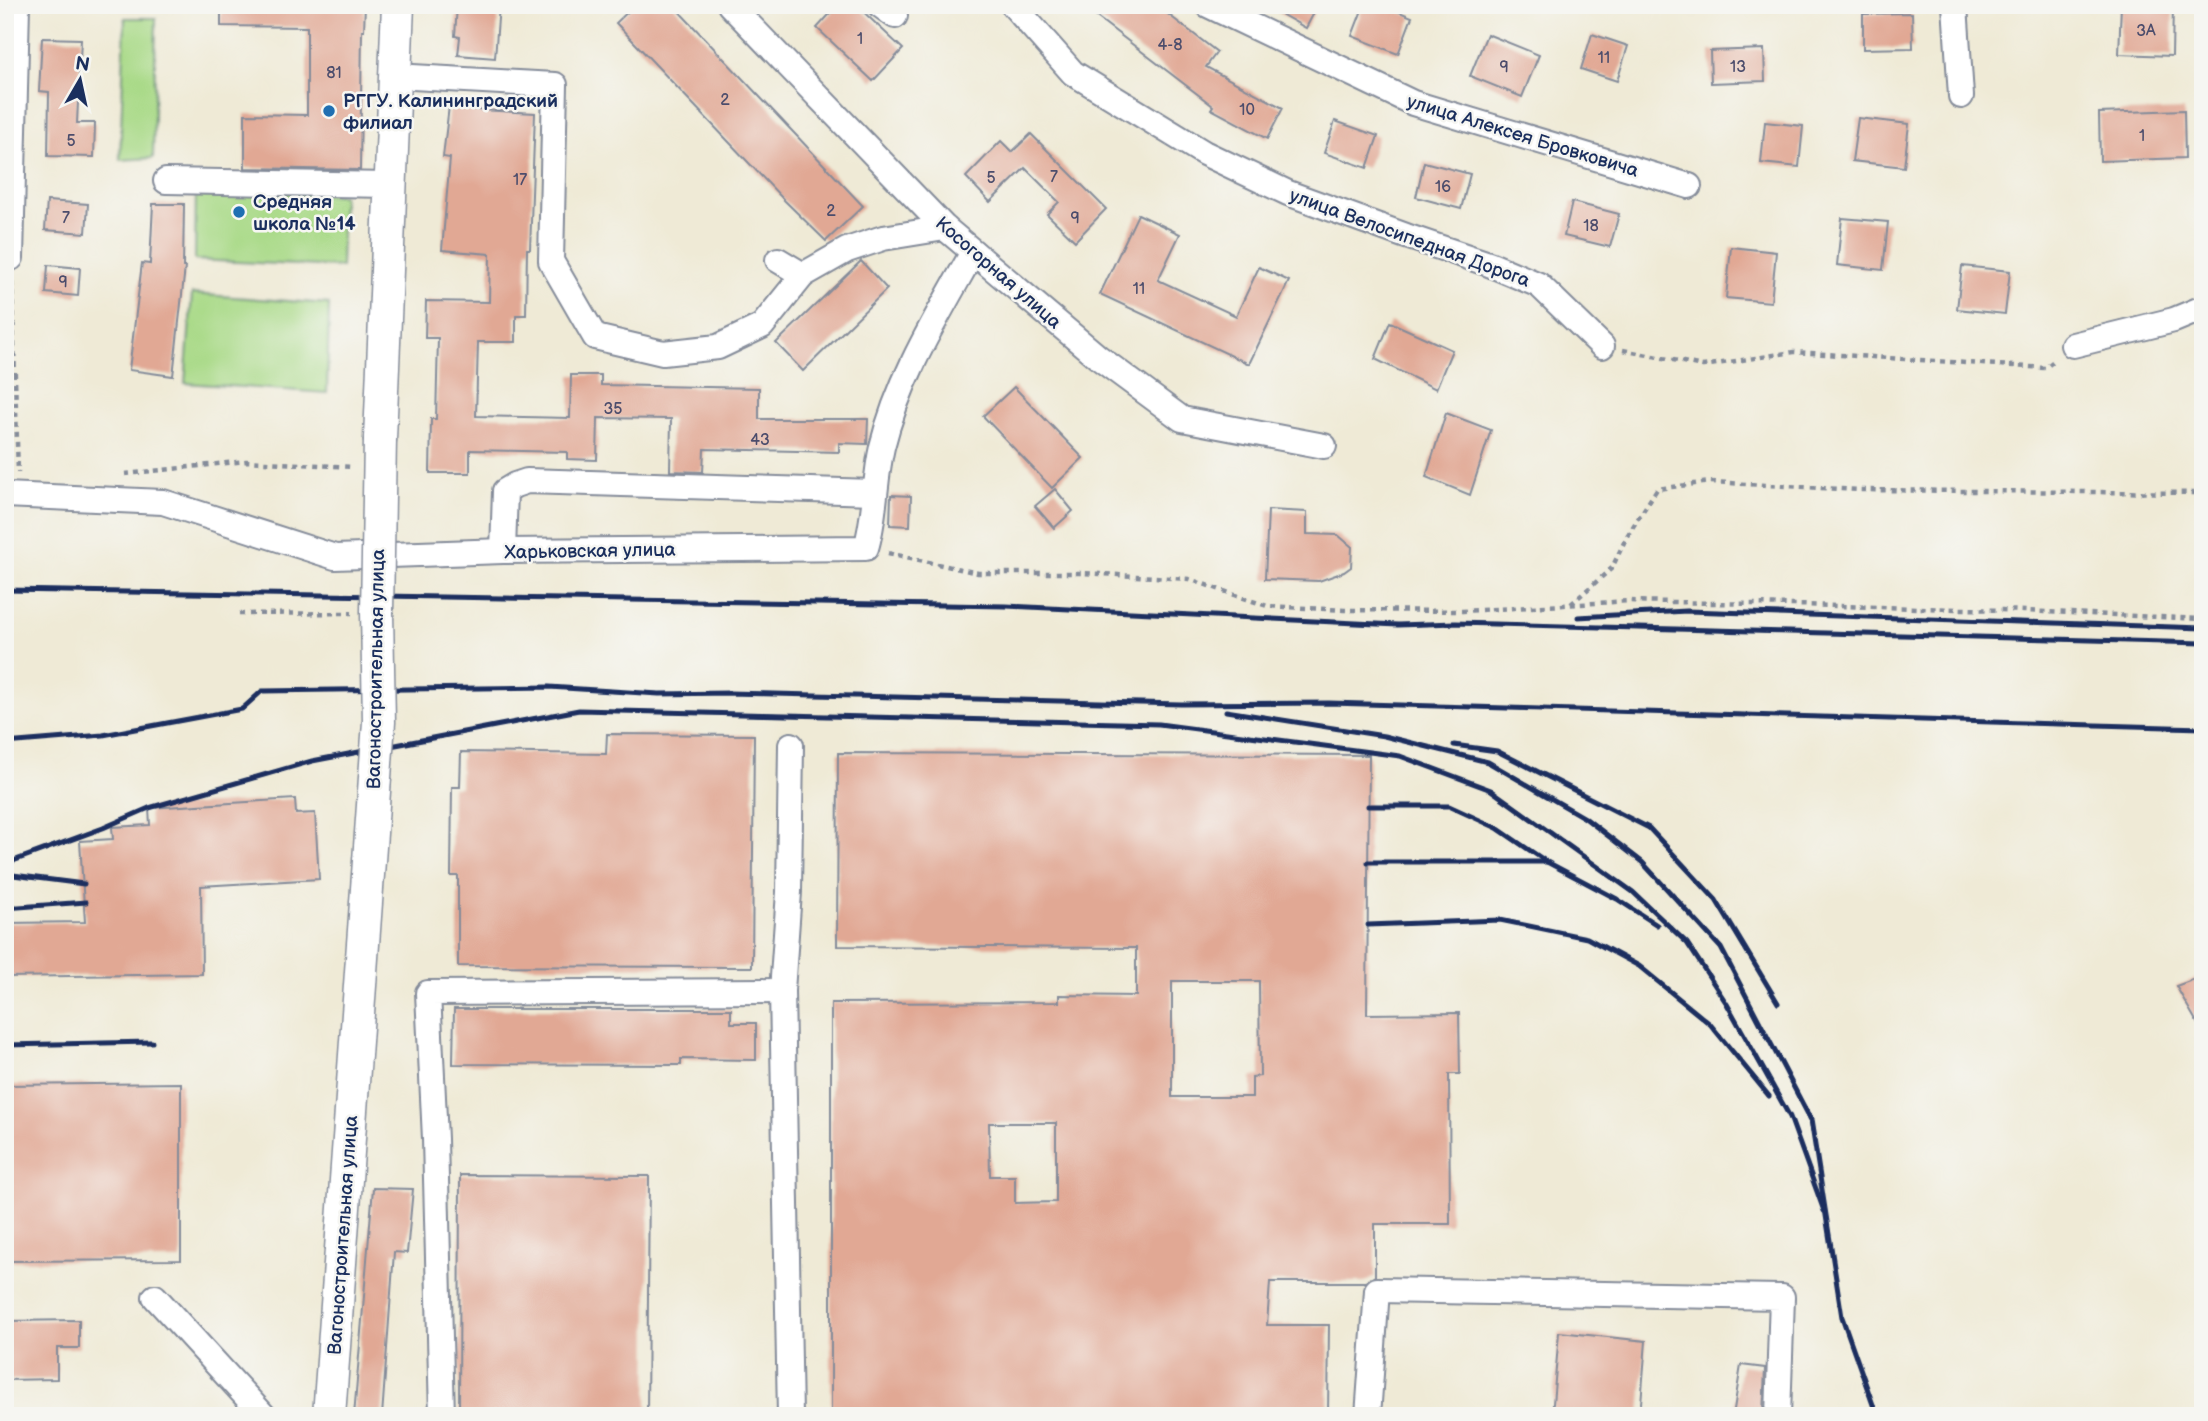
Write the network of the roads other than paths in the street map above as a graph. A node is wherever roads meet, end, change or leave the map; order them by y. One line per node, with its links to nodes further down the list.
1 (17, 5): 14 (street)
2 (398, 5): 7 (main road, Вагоностроительная улица)
3 (730, 5): 12 (street, Косогорная улица)
4 (1013, 5): 19 (street, улица Велосипедная Дорога)
5 (1208, 5): 11 (street, улица Алексея Бровковича)
6 (1955, 5): 8 (street)
7 (395, 76): 10 (main road, Вагоностроительная улица); 16 (street)
8 (1961, 96)
9 (166, 181): 10 (street)
10 (390, 185): 28 (main road, Вагоностроительная улица, bridge)
11 (1689, 186)
12 (945, 228): 13 (street, Косогорная улица); 16 (street)
13 (973, 252): 20 (street, Косогорная улица); 21 (street)
14 (8, 259)
15 (778, 260): 16 (street)
16 (803, 275)
17 (2203, 308): 18 (street)
18 (2073, 345)
19 (1602, 346)
20 (1324, 446)
21 (874, 492): 23 (street, Харьковская улица); 23 (street)
22 (12, 495): 23 (street, Харьковская улица)
23 (503, 551)
24 (791, 745): 25 (street)
25 (782, 991): 29 (street); 30 (street)
26 (155, 1297): 27 (street)
27 (264, 1416)
28 (329, 1416)
29 (442, 1416)
30 (790, 1416)
31 (1368, 1416): 32 (street)
32 (1778, 1416)

